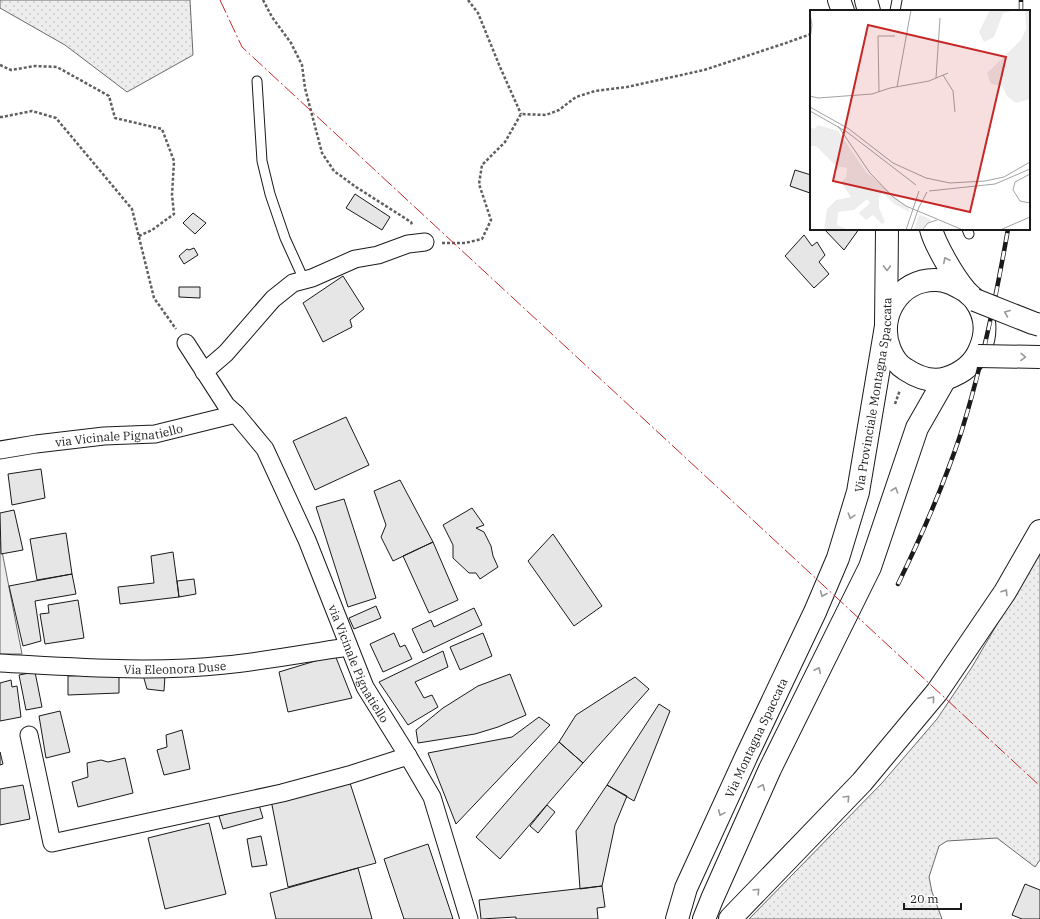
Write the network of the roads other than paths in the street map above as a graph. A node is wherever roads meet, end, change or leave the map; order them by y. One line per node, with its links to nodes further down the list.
1 (839, 0): 4 (main road)
2 (866, 0): 5 (main road)
3 (897, 0): 6 (lane)
4 (843, 10)
5 (869, 10)
6 (895, 10)
7 (258, 81): 11 (lane)
8 (887, 230): 14 (main road, Via Provinciale Montagna Spaccata, one-way to 14)
9 (931, 230): 12 (main road, one-way to 9)
10 (421, 243): 11 (street)
11 (304, 280): 18 (street)
12 (970, 295): 13 (main road, one-way to 12, bridge); 14 (main road); 16 (main road)
13 (1040, 325)
14 (886, 326): 19 (main road); 23 (main road, Via Provinciale Montagna Spaccata, one-way to 23)
15 (186, 343): 18 (street, via Vicinale Pignatiello)
16 (978, 356): 17 (main road, one-way to 17, bridge); 19 (main road)
17 (1040, 357)
18 (204, 372): 20 (street, via Vicinale Pignatiello)
19 (945, 379): 30 (main road, one-way to 19)
20 (236, 414): 21 (street, via Vicinale Pignatiello); 24 (street, via Vicinale Pignatiello)
21 (0, 450)
22 (1040, 531): 31 (main road, one-way to 22)
23 (838, 558): 29 (main road, Via Montagna Spaccata, one-way to 29)
24 (348, 647): 25 (street, Via Eleonora Duse); 27 (street, via Vicinale Pignatiello)
25 (0, 663)
26 (29, 735): 27 (street)
27 (408, 756): 28 (street, via Vicinale Pignatiello)
28 (469, 919)
29 (677, 919)
30 (704, 919)
31 (730, 919)

